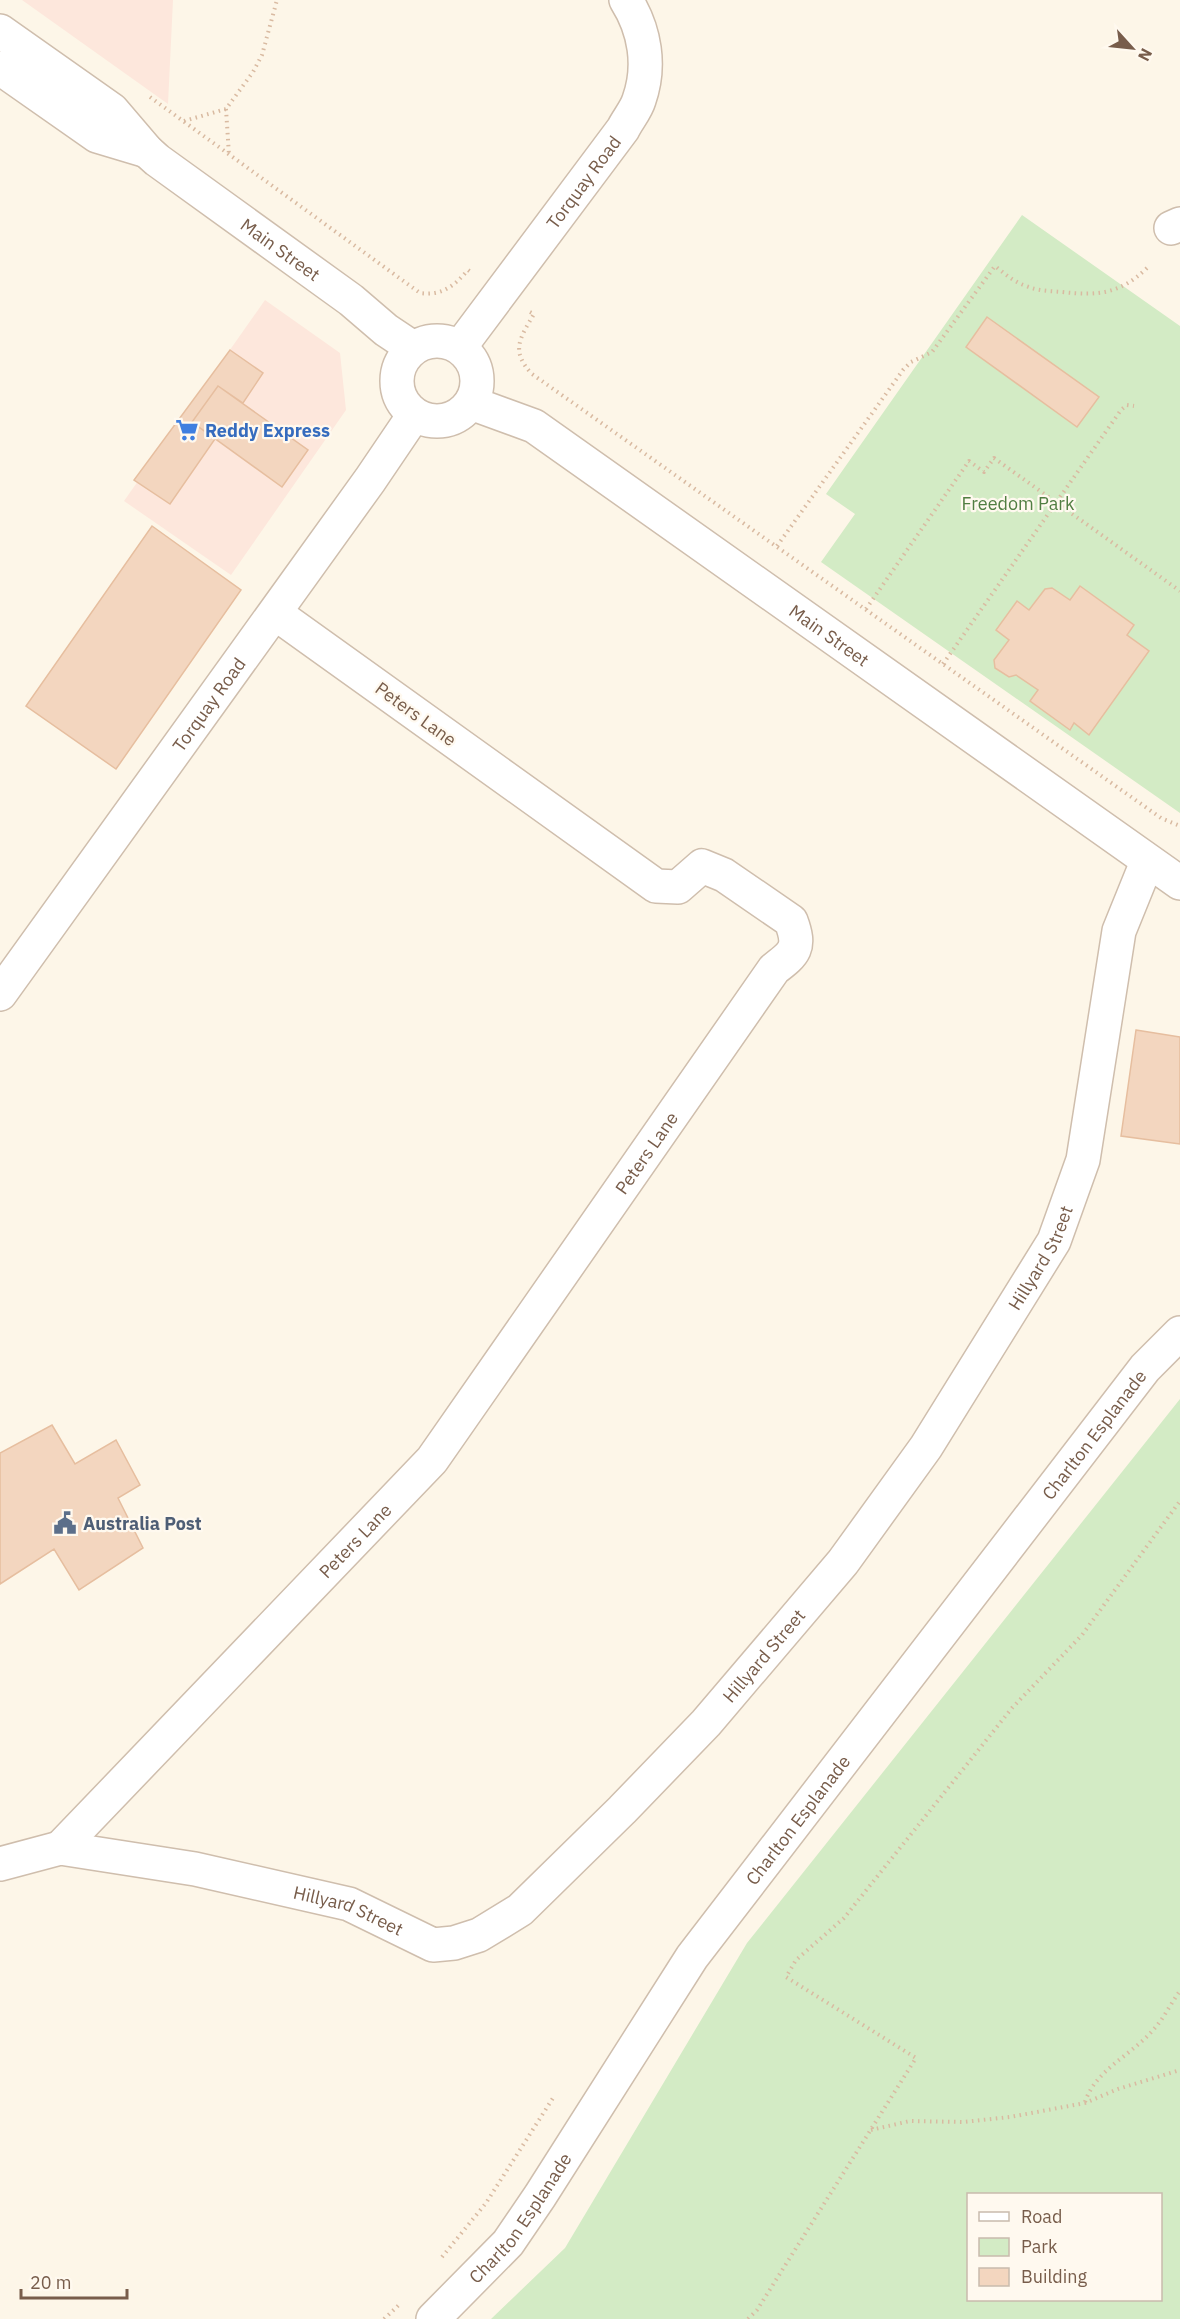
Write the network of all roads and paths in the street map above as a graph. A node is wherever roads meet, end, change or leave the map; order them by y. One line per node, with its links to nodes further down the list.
1 (277, 0): 5 (path)
2 (626, 0): 9 (street, Torquay Road)
3 (0, 31): 6 (street, Main Street)
4 (0, 68): 6 (street, Main Street)
5 (226, 109): 7 (path); 7 (path)
6 (147, 151): 11 (street, Main Street)
7 (229, 155): 9 (path)
8 (1148, 268): 16 (path)
9 (501, 292): 10 (street, Torquay Road); 16 (path)
10 (460, 347): 11 (street); 12 (street)
11 (413, 348): 14 (street)
12 (471, 403): 14 (street); 22 (street, Main Street)
13 (1134, 406): 15 (path)
14 (414, 415): 19 (street, Torquay Road)
15 (1055, 503): 17 (path); 18 (path); 20 (path)
16 (777, 547): 18 (path)
17 (1180, 591)
18 (866, 609): 20 (path)
19 (275, 613): 24 (street, Torquay Road); 27 (street, Peters Lane)
20 (943, 663): 21 (path)
21 (1180, 826)
22 (1147, 861): 23 (street, Main Street); 27 (street, Hillyard Street)
23 (1180, 883)
24 (0, 993)
25 (1180, 1333): 37 (street, Charlton Esplanade)
26 (1180, 1501): 33 (path)
27 (60, 1848): 28 (street, Hillyard Street)
28 (0, 1864)
29 (1180, 1991): 32 (path)
30 (1180, 2070): 32 (path)
31 (553, 2098): 34 (path)
32 (1085, 2103): 33 (path)
33 (870, 2130): 38 (path)
34 (437, 2262)
35 (402, 2302): 36 (path)
36 (384, 2319)
37 (433, 2319)
38 (748, 2319)

